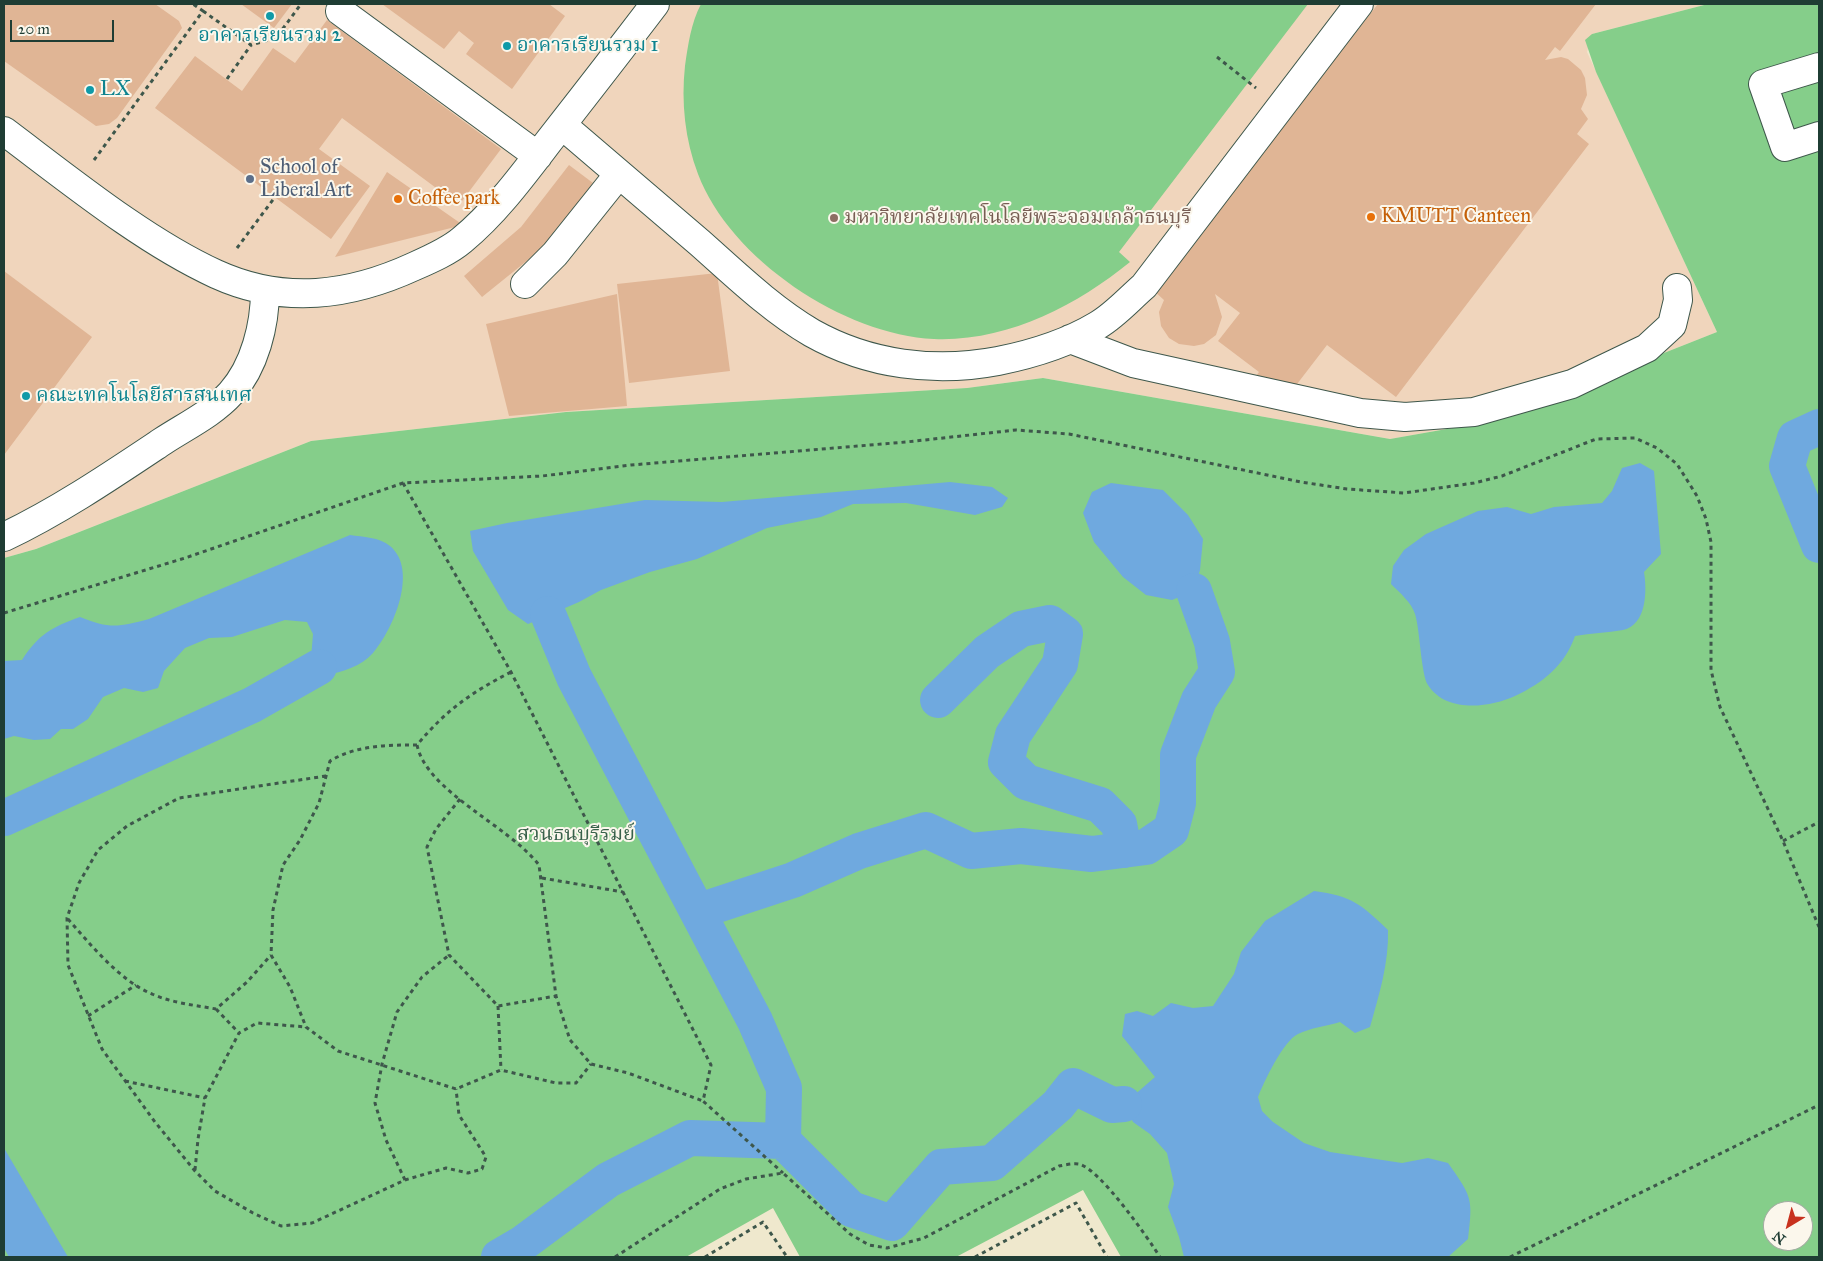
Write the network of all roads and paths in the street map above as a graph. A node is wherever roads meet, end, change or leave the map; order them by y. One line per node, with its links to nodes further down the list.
1 (193, 4): 5 (path)
2 (301, 4): 7 (path)
3 (655, 4): 12 (lane)
4 (1359, 4): 11 (lane)
5 (203, 11): 7 (path); 19 (path)
6 (340, 11): 17 (lane)
7 (251, 45): 10 (path)
8 (1217, 57): 11 (path)
9 (1819, 67): 14 (lane)
10 (227, 79)
11 (1278, 107): 25 (lane)
12 (562, 125): 17 (lane); 18 (lane)
13 (4, 131): 16 (lane)
14 (1819, 136)
15 (4, 152): 16 (lane)
16 (34, 154): 19 (lane)
17 (538, 156): 24 (lane)
18 (619, 174): 22 (lane); 25 (lane)
19 (77, 185): 21 (lane)
20 (275, 197): 21 (path)
21 (217, 274): 24 (lane)
22 (526, 284)
23 (1677, 288): 25 (lane)
24 (265, 290): 27 (lane)
25 (1070, 339)
26 (403, 483): 28 (path); 29 (path); 34 (path)
27 (4, 537)
28 (4, 613)
29 (511, 672): 30 (path); 36 (path)
30 (417, 745): 31 (path); 32 (path)
31 (326, 776): 37 (path); 39 (path)
32 (460, 799): 35 (path); 40 (path)
33 (1819, 822): 34 (path)
34 (1783, 841): 38 (path)
35 (542, 878): 36 (path); 42 (path)
36 (623, 892): 54 (path)
37 (67, 918): 41 (path); 45 (path)
38 (1819, 927)
39 (270, 954): 44 (path); 46 (path)
40 (449, 955): 43 (path); 48 (path)
41 (136, 985): 44 (path); 45 (path)
42 (556, 996): 43 (path); 49 (path)
43 (498, 1006): 50 (path)
44 (216, 1009): 47 (path)
45 (88, 1016): 51 (path)
46 (306, 1027): 47 (path); 48 (path)
47 (239, 1033): 53 (path)
48 (382, 1064): 52 (path); 58 (path)
49 (591, 1064): 50 (path); 54 (path)
50 (501, 1070): 52 (path)
51 (125, 1081): 53 (path); 56 (path)
52 (456, 1089): 58 (path)
53 (205, 1098): 56 (path)
54 (703, 1101): 57 (path)
55 (1819, 1105): 65 (path)
56 (195, 1171): 58 (path)
57 (783, 1173): 59 (path); 64 (path)
58 (405, 1180)
59 (615, 1257)
60 (705, 1257): 61 (path)
61 (787, 1257)
62 (975, 1257): 63 (path)
63 (1107, 1257)
64 (1160, 1257)
65 (1510, 1257)

